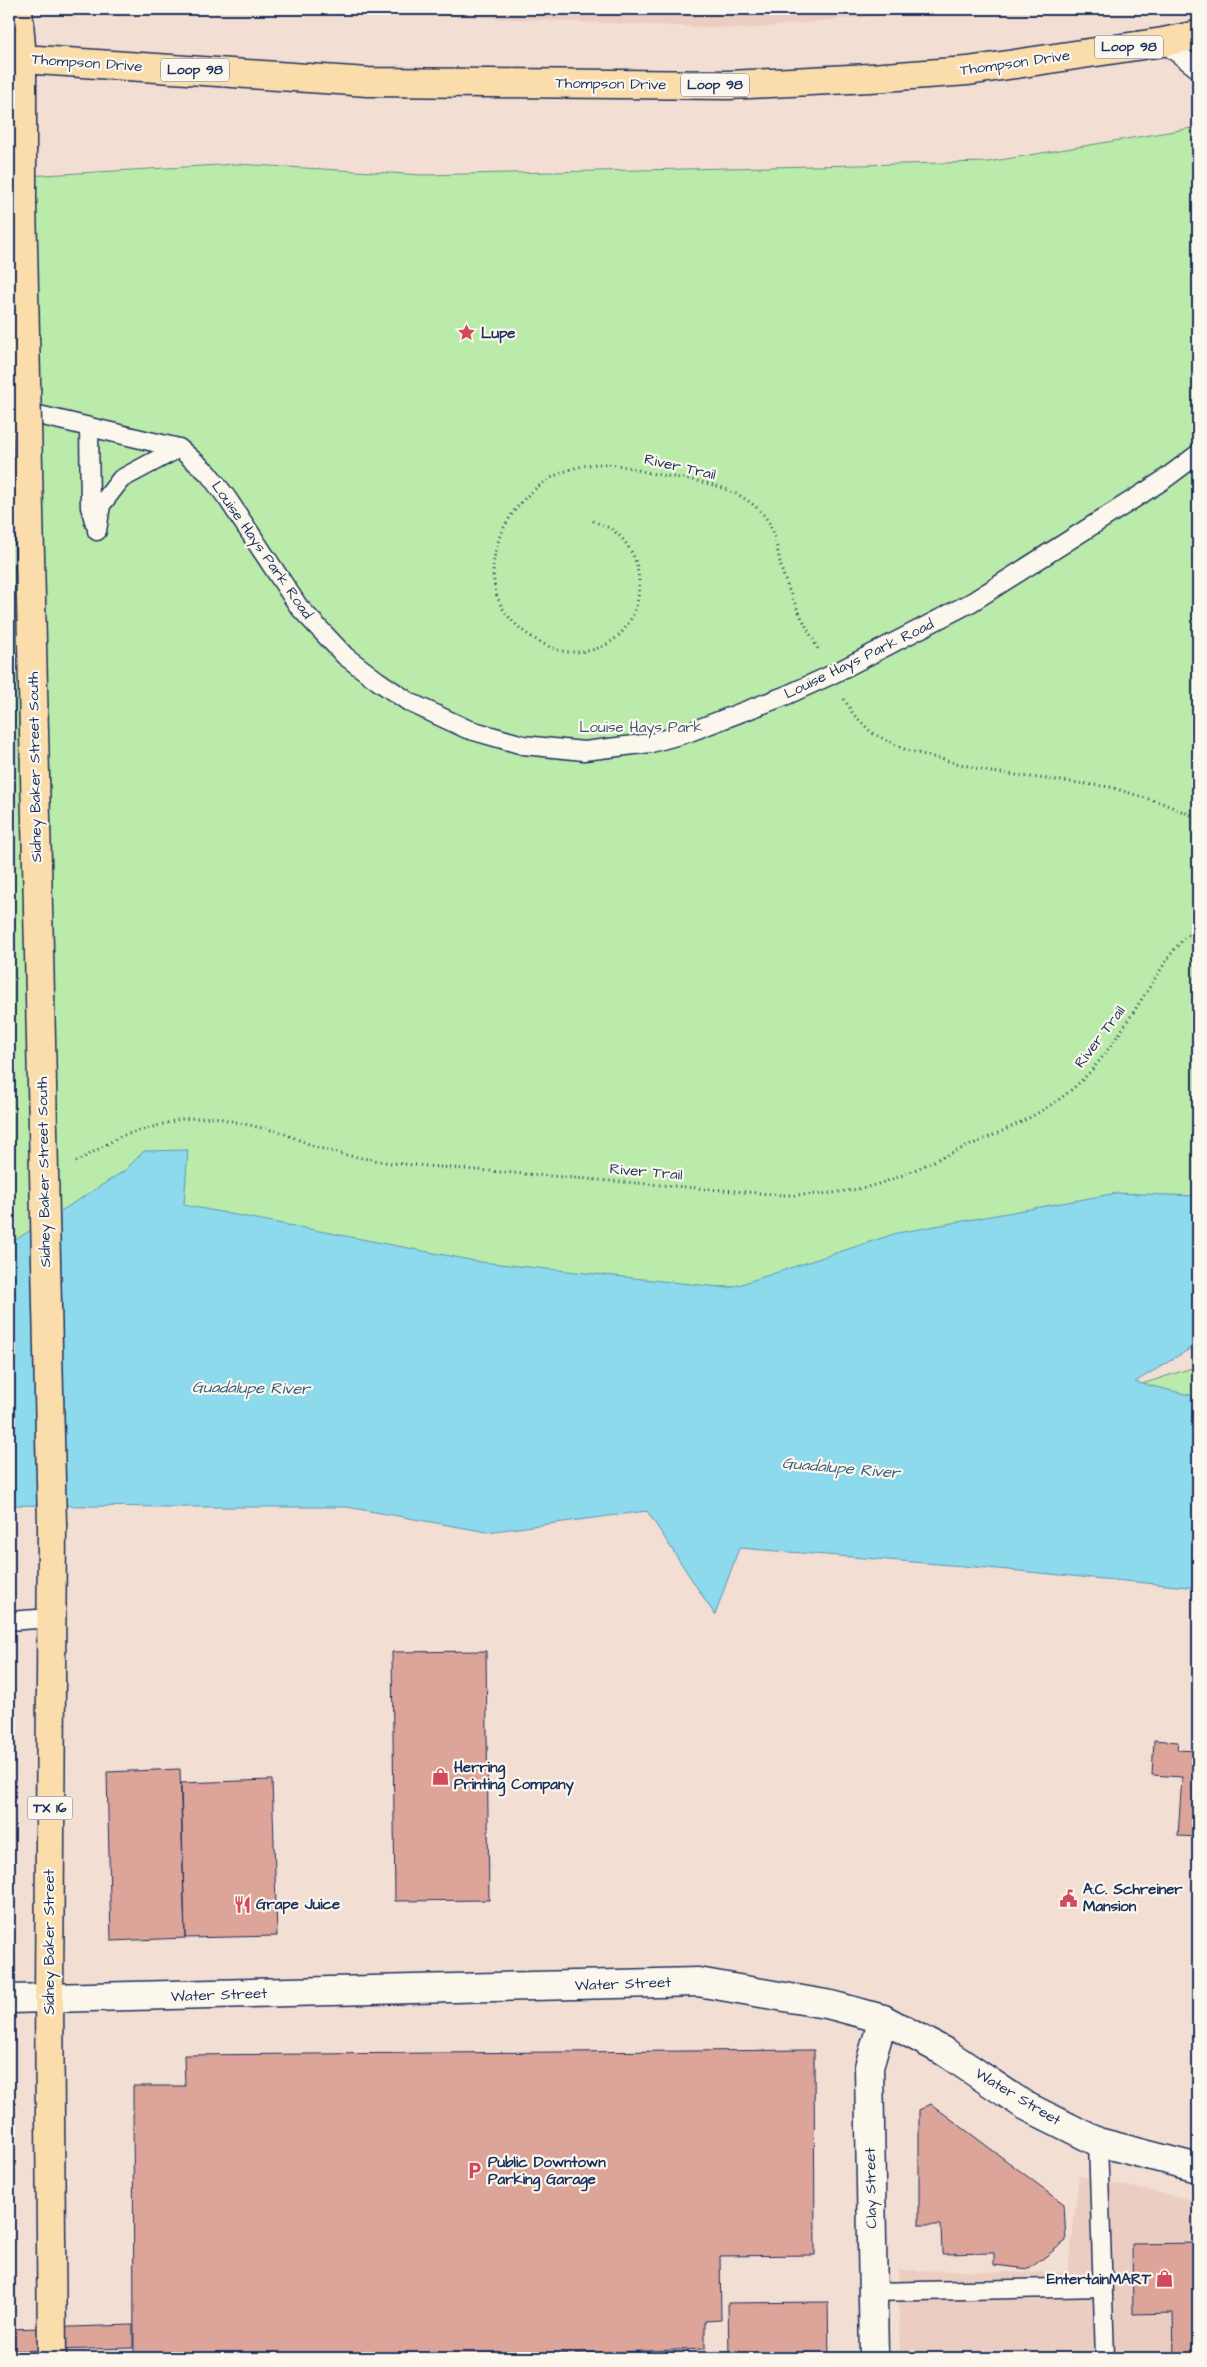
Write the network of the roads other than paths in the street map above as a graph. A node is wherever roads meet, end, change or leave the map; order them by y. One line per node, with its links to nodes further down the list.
1 (18, 9): 4 (main road, Sidney Baker Street South / TX 16)
2 (1198, 35): 3 (main road, Thompson Drive / Loop 98)
3 (1163, 42): 4 (main road, Thompson Drive / Loop 98); 5 (lane)
4 (15, 59): 10 (main road, Sidney Baker Street South / TX 16, bridge)
5 (1198, 68)
6 (9, 408): 7 (lane, Louise Hays Park Road)
7 (89, 427): 8 (lane, Louise Hays Park Road); 8 (lane)
8 (179, 448): 9 (lane, Louise Hays Park Road)
9 (1198, 454)
10 (52, 1525): 11 (main road, Sidney Baker Street / TX 16)
11 (51, 1618): 12 (lane); 13 (main road, Sidney Baker Street / TX 16)
12 (9, 1621)
13 (49, 1998): 14 (street, Water Street); 15 (street, Water Street); 20 (main road, Sidney Baker Street / TX 16)
14 (9, 1999)
15 (884, 2019): 16 (street, Water Street); 19 (street, Clay Street)
16 (1098, 2142): 17 (street, Water Street); 18 (lane)
17 (1198, 2168)
18 (1102, 2287): 19 (lane); 22 (lane)
19 (873, 2292): 21 (street, Clay Street)
20 (52, 2358)
21 (874, 2358)
22 (1104, 2358)

